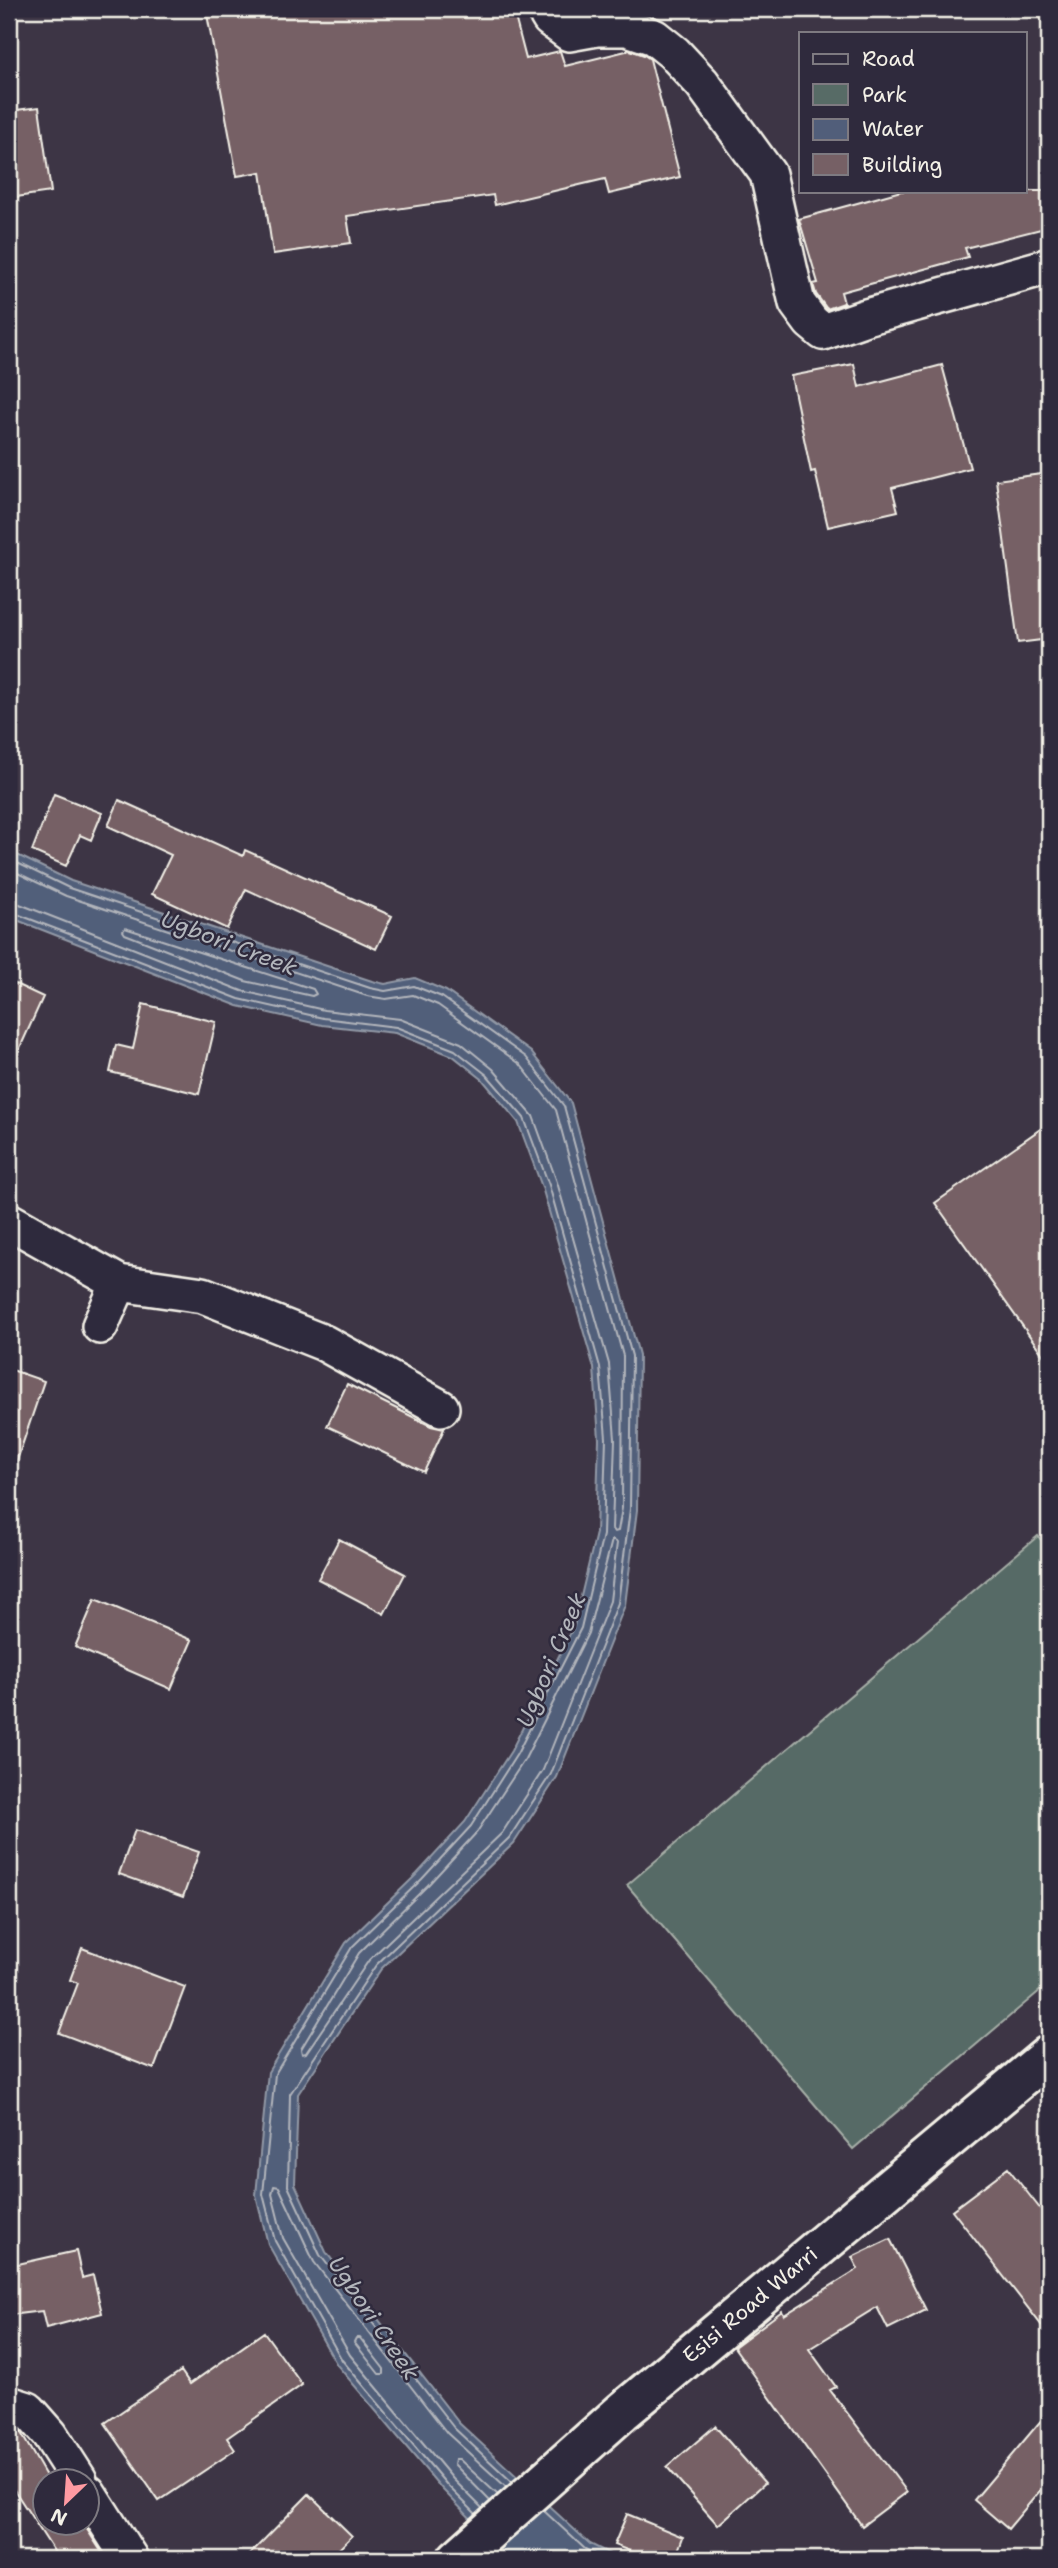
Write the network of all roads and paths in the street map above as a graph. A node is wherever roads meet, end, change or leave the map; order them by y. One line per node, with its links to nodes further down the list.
1 (544, 9): 2 (street)
2 (1049, 266)
3 (9, 1222): 4 (street)
4 (119, 1283): 5 (street); 6 (street)
5 (100, 1325)
6 (442, 1408)
7 (1049, 2055): 11 (street, Esisi Road Warri)
8 (9, 2404): 9 (street)
9 (70, 2466)
10 (102, 2515): 12 (street)
11 (463, 2554)
12 (130, 2559)

